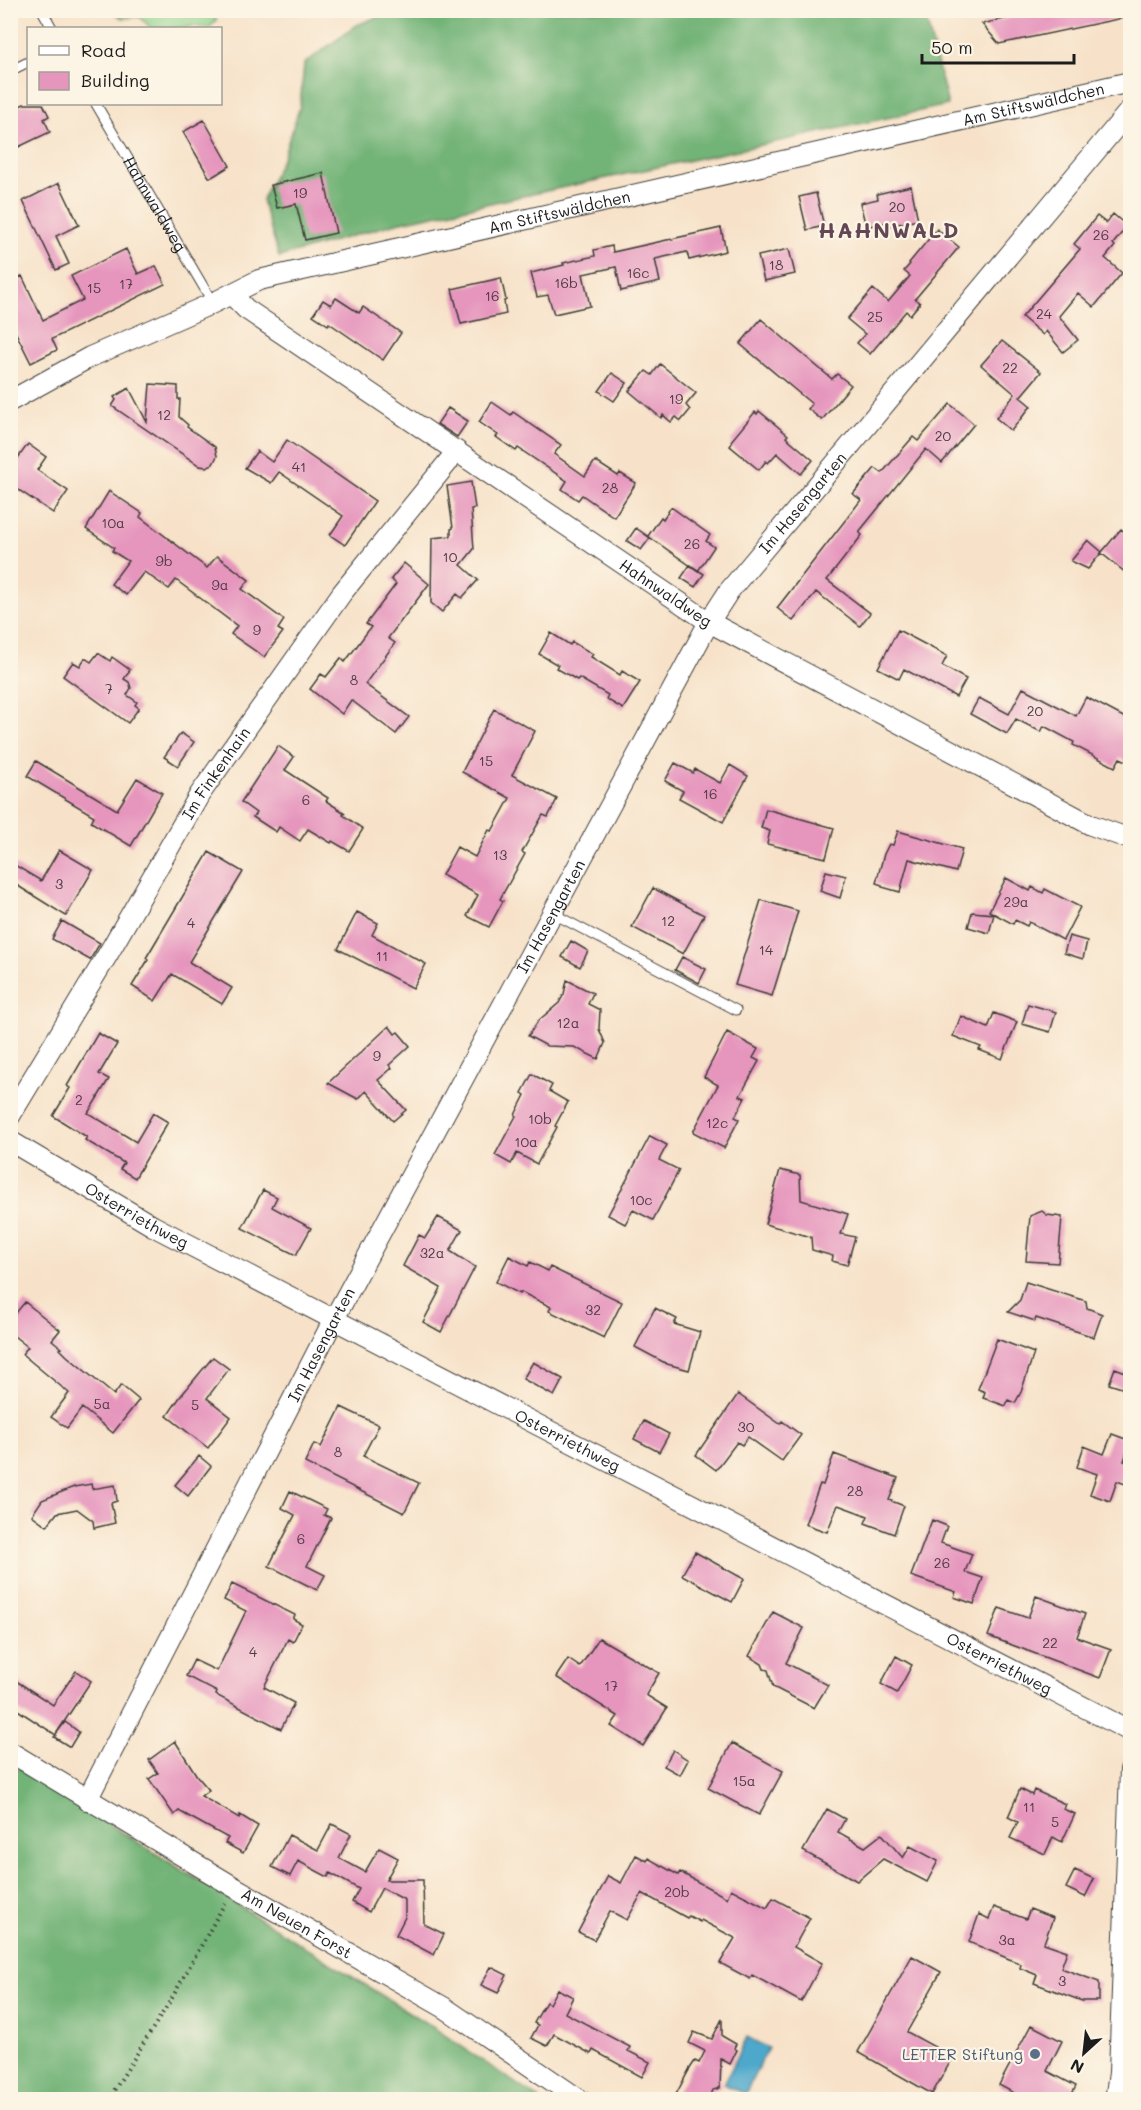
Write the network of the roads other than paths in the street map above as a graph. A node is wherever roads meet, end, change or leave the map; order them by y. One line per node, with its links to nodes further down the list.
1 (42, 10): 2 (lane)
2 (51, 27)
3 (27, 62): 4 (lane)
4 (10, 71)
5 (1131, 82): 8 (street, Am Stiftswäldchen)
6 (97, 105): 9 (lane, Hahnwaldweg)
7 (1131, 110): 12 (street, Im Hasengarten)
8 (231, 294): 9 (street, Am Stiftswäldchen); 11 (street, Hahnwaldweg)
9 (213, 303): 10 (street, Am Stiftswäldchen)
10 (10, 401)
11 (457, 451): 12 (street, Hahnwaldweg); 16 (street, Im Finkenhain)
12 (709, 622): 13 (street, Hahnwaldweg); 14 (street, Im Hasengarten)
13 (1131, 839)
14 (552, 913): 15 (lane); 18 (street, Im Hasengarten)
15 (736, 1010)
16 (10, 1116)
17 (10, 1142): 18 (street, Osterriethweg)
18 (334, 1319): 19 (street, Osterriethweg); 22 (street, Im Hasengarten)
19 (1131, 1731)
20 (10, 1752): 22 (street, Am Neuen Forst)
21 (1131, 1770): 24 (street)
22 (87, 1800): 23 (street, Am Neuen Forst)
23 (580, 2100)
24 (1115, 2100)

